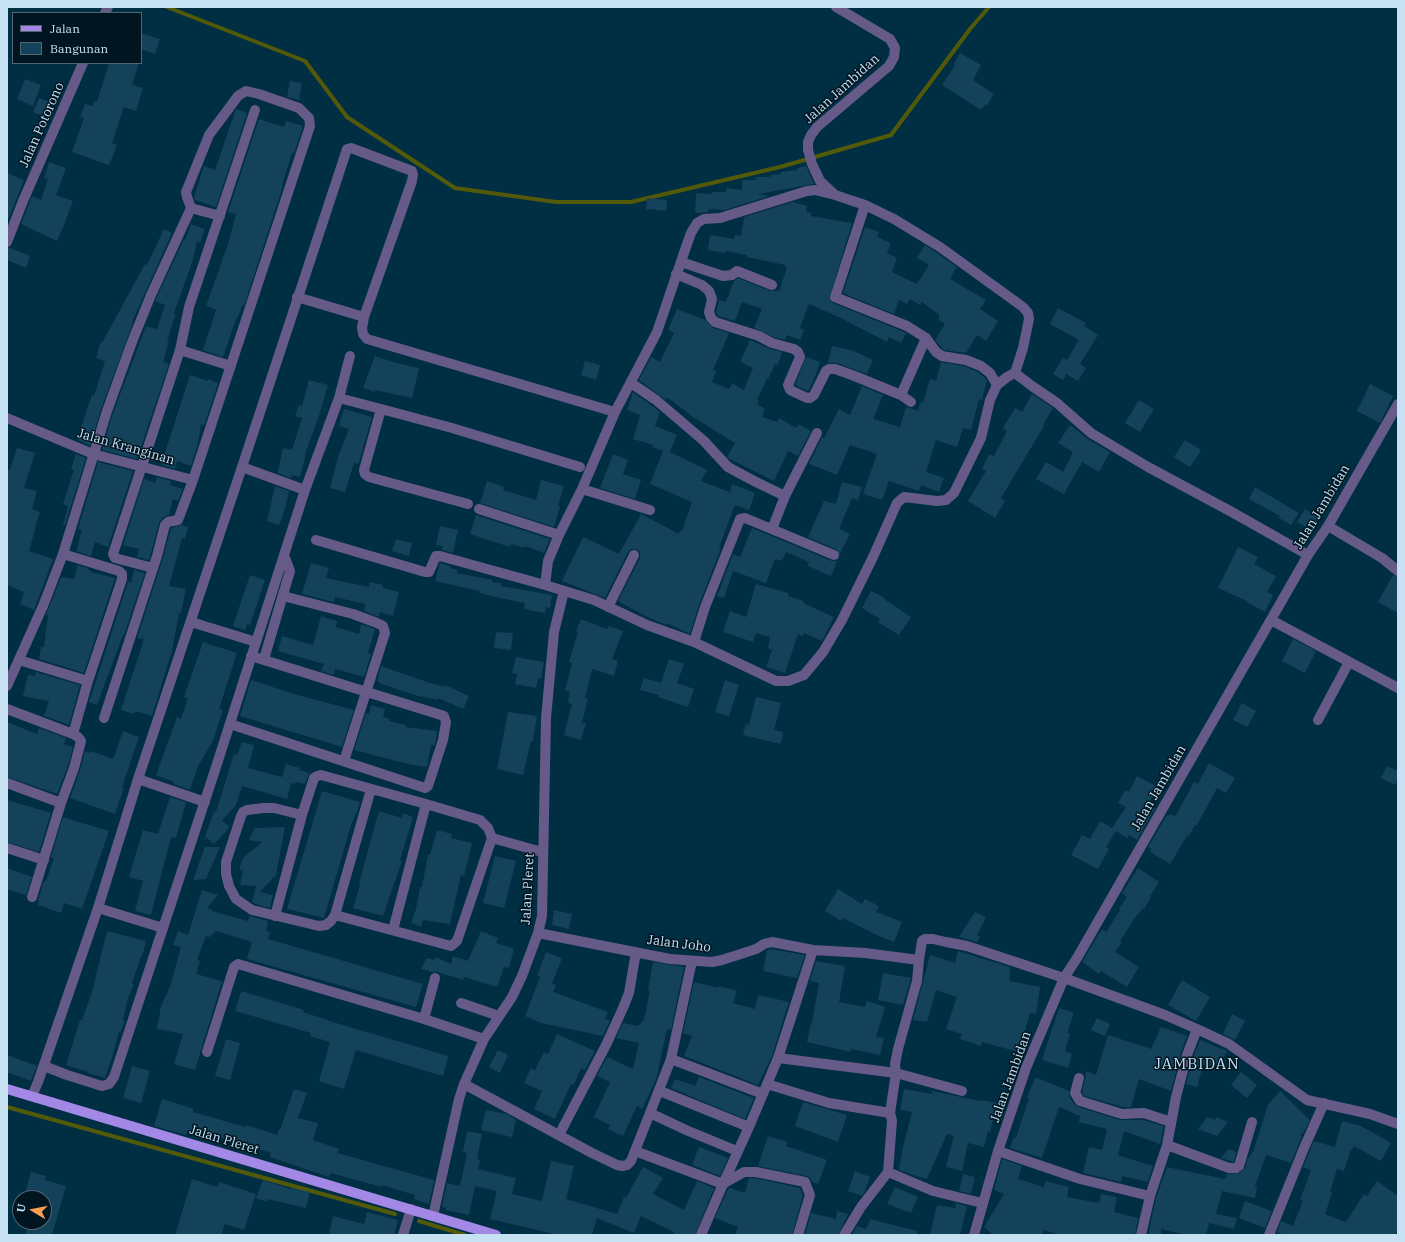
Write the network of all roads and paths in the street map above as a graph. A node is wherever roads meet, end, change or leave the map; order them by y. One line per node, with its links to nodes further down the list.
1 (836, 7): 4 (street, Jalan Jambidan)
2 (83, 64): 8 (street, Jalan Potorono)
3 (255, 110): 7 (street)
4 (835, 195): 5 (street); 9 (street)
5 (865, 205): 14 (street); 18 (street)
6 (191, 208): 7 (street); 17 (street); 29 (street)
7 (220, 216): 15 (street)
8 (7, 242)
9 (681, 262): 10 (street); 11 (street)
10 (676, 274): 19 (street); 21 (street)
11 (772, 285)
12 (297, 297): 13 (street); 13 (street); 31 (street)
13 (364, 317): 26 (street)
14 (926, 338): 20 (street); 21 (street)
15 (180, 350): 17 (street); 30 (street)
16 (350, 356): 22 (street)
17 (231, 366): 33 (street)
18 (1015, 373): 20 (street); 48 (street)
19 (631, 383): 26 (street); 36 (street)
20 (997, 385): 58 (street)
21 (901, 395): 23 (street)
22 (339, 398): 25 (street); 35 (street)
23 (911, 402)
24 (1398, 404): 40 (street, Jalan Jambidan)
25 (381, 409): 32 (street); 37 (street)
26 (615, 412): 34 (street)
27 (7, 418): 29 (street, Jalan Kranginan)
28 (817, 432): 36 (street)
29 (93, 454): 30 (street, Jalan Kranginan); 44 (street)
30 (141, 467): 33 (street, Jalan Kranginan); 49 (street)
31 (242, 467): 35 (street); 56 (street)
32 (580, 467)
33 (193, 480): 49 (street)
34 (582, 489): 39 (street); 42 (street)
35 (305, 490): 45 (street)
36 (785, 496): 41 (street)
37 (468, 504)
38 (479, 509): 42 (street)
39 (650, 510)
40 (1328, 526): 48 (street, Jalan Jambidan); 50 (street)
41 (772, 530): 47 (street); 58 (street)
42 (559, 535): 51 (street)
43 (316, 540): 51 (street)
44 (64, 554): 61 (street); 63 (street)
45 (284, 555): 53 (street); 57 (street)
46 (634, 555): 54 (street)
47 (834, 555)
48 (1308, 555): 55 (street, Jalan Jambidan)
49 (153, 568): 68 (street)
50 (1398, 570)
51 (545, 585): 52 (street)
52 (564, 591): 54 (street); 82 (street, Jalan Pleret)
53 (283, 596): 60 (street); 66 (street)
54 (608, 607): 58 (street)
55 (1271, 620): 62 (street); 96 (street, Jalan Jambidan)
56 (191, 622): 57 (street); 73 (street)
57 (256, 642): 59 (street)
58 (694, 642)
59 (251, 656): 60 (street); 70 (street)
60 (264, 659): 66 (street)
61 (19, 660): 63 (street); 64 (street)
62 (1349, 662): 65 (street); 69 (street)
63 (88, 681): 71 (street)
64 (7, 686)
65 (1398, 688)
66 (366, 692): 72 (street); 72 (street)
67 (7, 709): 71 (street)
68 (104, 718)
69 (1318, 720)
70 (230, 724): 72 (street); 76 (street)
71 (73, 734): 77 (street)
72 (344, 761)
73 (138, 779): 76 (street); 85 (street)
74 (7, 783): 77 (street)
75 (371, 789): 78 (street); 79 (street); 86 (street)
76 (205, 802): 88 (street)
77 (61, 803): 83 (street)
78 (426, 804): 80 (street); 89 (street)
79 (302, 815): 87 (street); 87 (street)
80 (492, 838): 82 (street); 89 (street)
81 (7, 848): 83 (street)
82 (542, 852): 90 (street, Jalan Pleret)
83 (44, 860): 84 (street)
84 (32, 897)
85 (98, 908): 88 (street); 105 (street)
86 (335, 915): 87 (street); 89 (street)
87 (275, 916)
88 (163, 928): 105 (street)
89 (393, 930)
90 (538, 933): 92 (street, Jalan Joho); 98 (street, Jalan Pleret)
91 (813, 950): 93 (street, Jalan Joho); 94 (street, Jalan Joho); 103 (street)
92 (636, 952): 94 (street, Jalan Joho); 122 (street)
93 (919, 960): 96 (street); 106 (street)
94 (692, 961): 104 (street)
95 (435, 978): 99 (street)
96 (1064, 978): 100 (street); 126 (street, Jalan Jambidan)
97 (461, 1003): 98 (street)
98 (499, 1016): 101 (street, Jalan Pleret)
99 (424, 1019): 101 (street); 102 (street)
100 (1198, 1029): 115 (street); 118 (street)
101 (484, 1039): 108 (street, Jalan Pleret)
102 (208, 1052)
103 (778, 1058): 106 (street); 109 (street)
104 (671, 1059): 111 (street); 113 (street)
105 (44, 1066): 114 (street)
106 (896, 1073): 112 (street); 117 (street)
107 (1079, 1078): 118 (street)
108 (464, 1084): 122 (street); 132 (street, Jalan Pleret)
109 (767, 1084): 113 (street); 117 (street)
110 (7, 1088): 114 (main road, Jalan Pleret)
111 (660, 1091): 116 (street); 121 (street)
112 (962, 1091)
113 (763, 1094): 121 (street)
114 (32, 1096): 131 (main road, Jalan Pleret)
115 (1324, 1103): 120 (street); 140 (street)
116 (650, 1113): 124 (street); 125 (street)
117 (890, 1113): 127 (street)
118 (1171, 1122): 123 (street)
119 (1252, 1122): 123 (street)
120 (1398, 1124)
121 (749, 1127): 125 (street)
122 (559, 1135): 124 (street)
123 (1167, 1145): 129 (street)
124 (635, 1151): 128 (street)
125 (737, 1151): 128 (street)
126 (998, 1152): 129 (street); 130 (street, Jalan Jambidan)
127 (888, 1172): 130 (street); 137 (street)
128 (723, 1184): 135 (street); 136 (street)
129 (1150, 1196): 139 (street)
130 (982, 1203): 138 (street, Jalan Jambidan)
131 (411, 1209): 132 (main road, Jalan Pleret); 133 (street)
132 (434, 1216): 134 (main road, Jalan Pleret)
133 (402, 1235)
134 (496, 1235)
135 (701, 1235)
136 (798, 1235)
137 (844, 1235)
138 (974, 1235)
139 (1141, 1235)
140 (1268, 1235)

